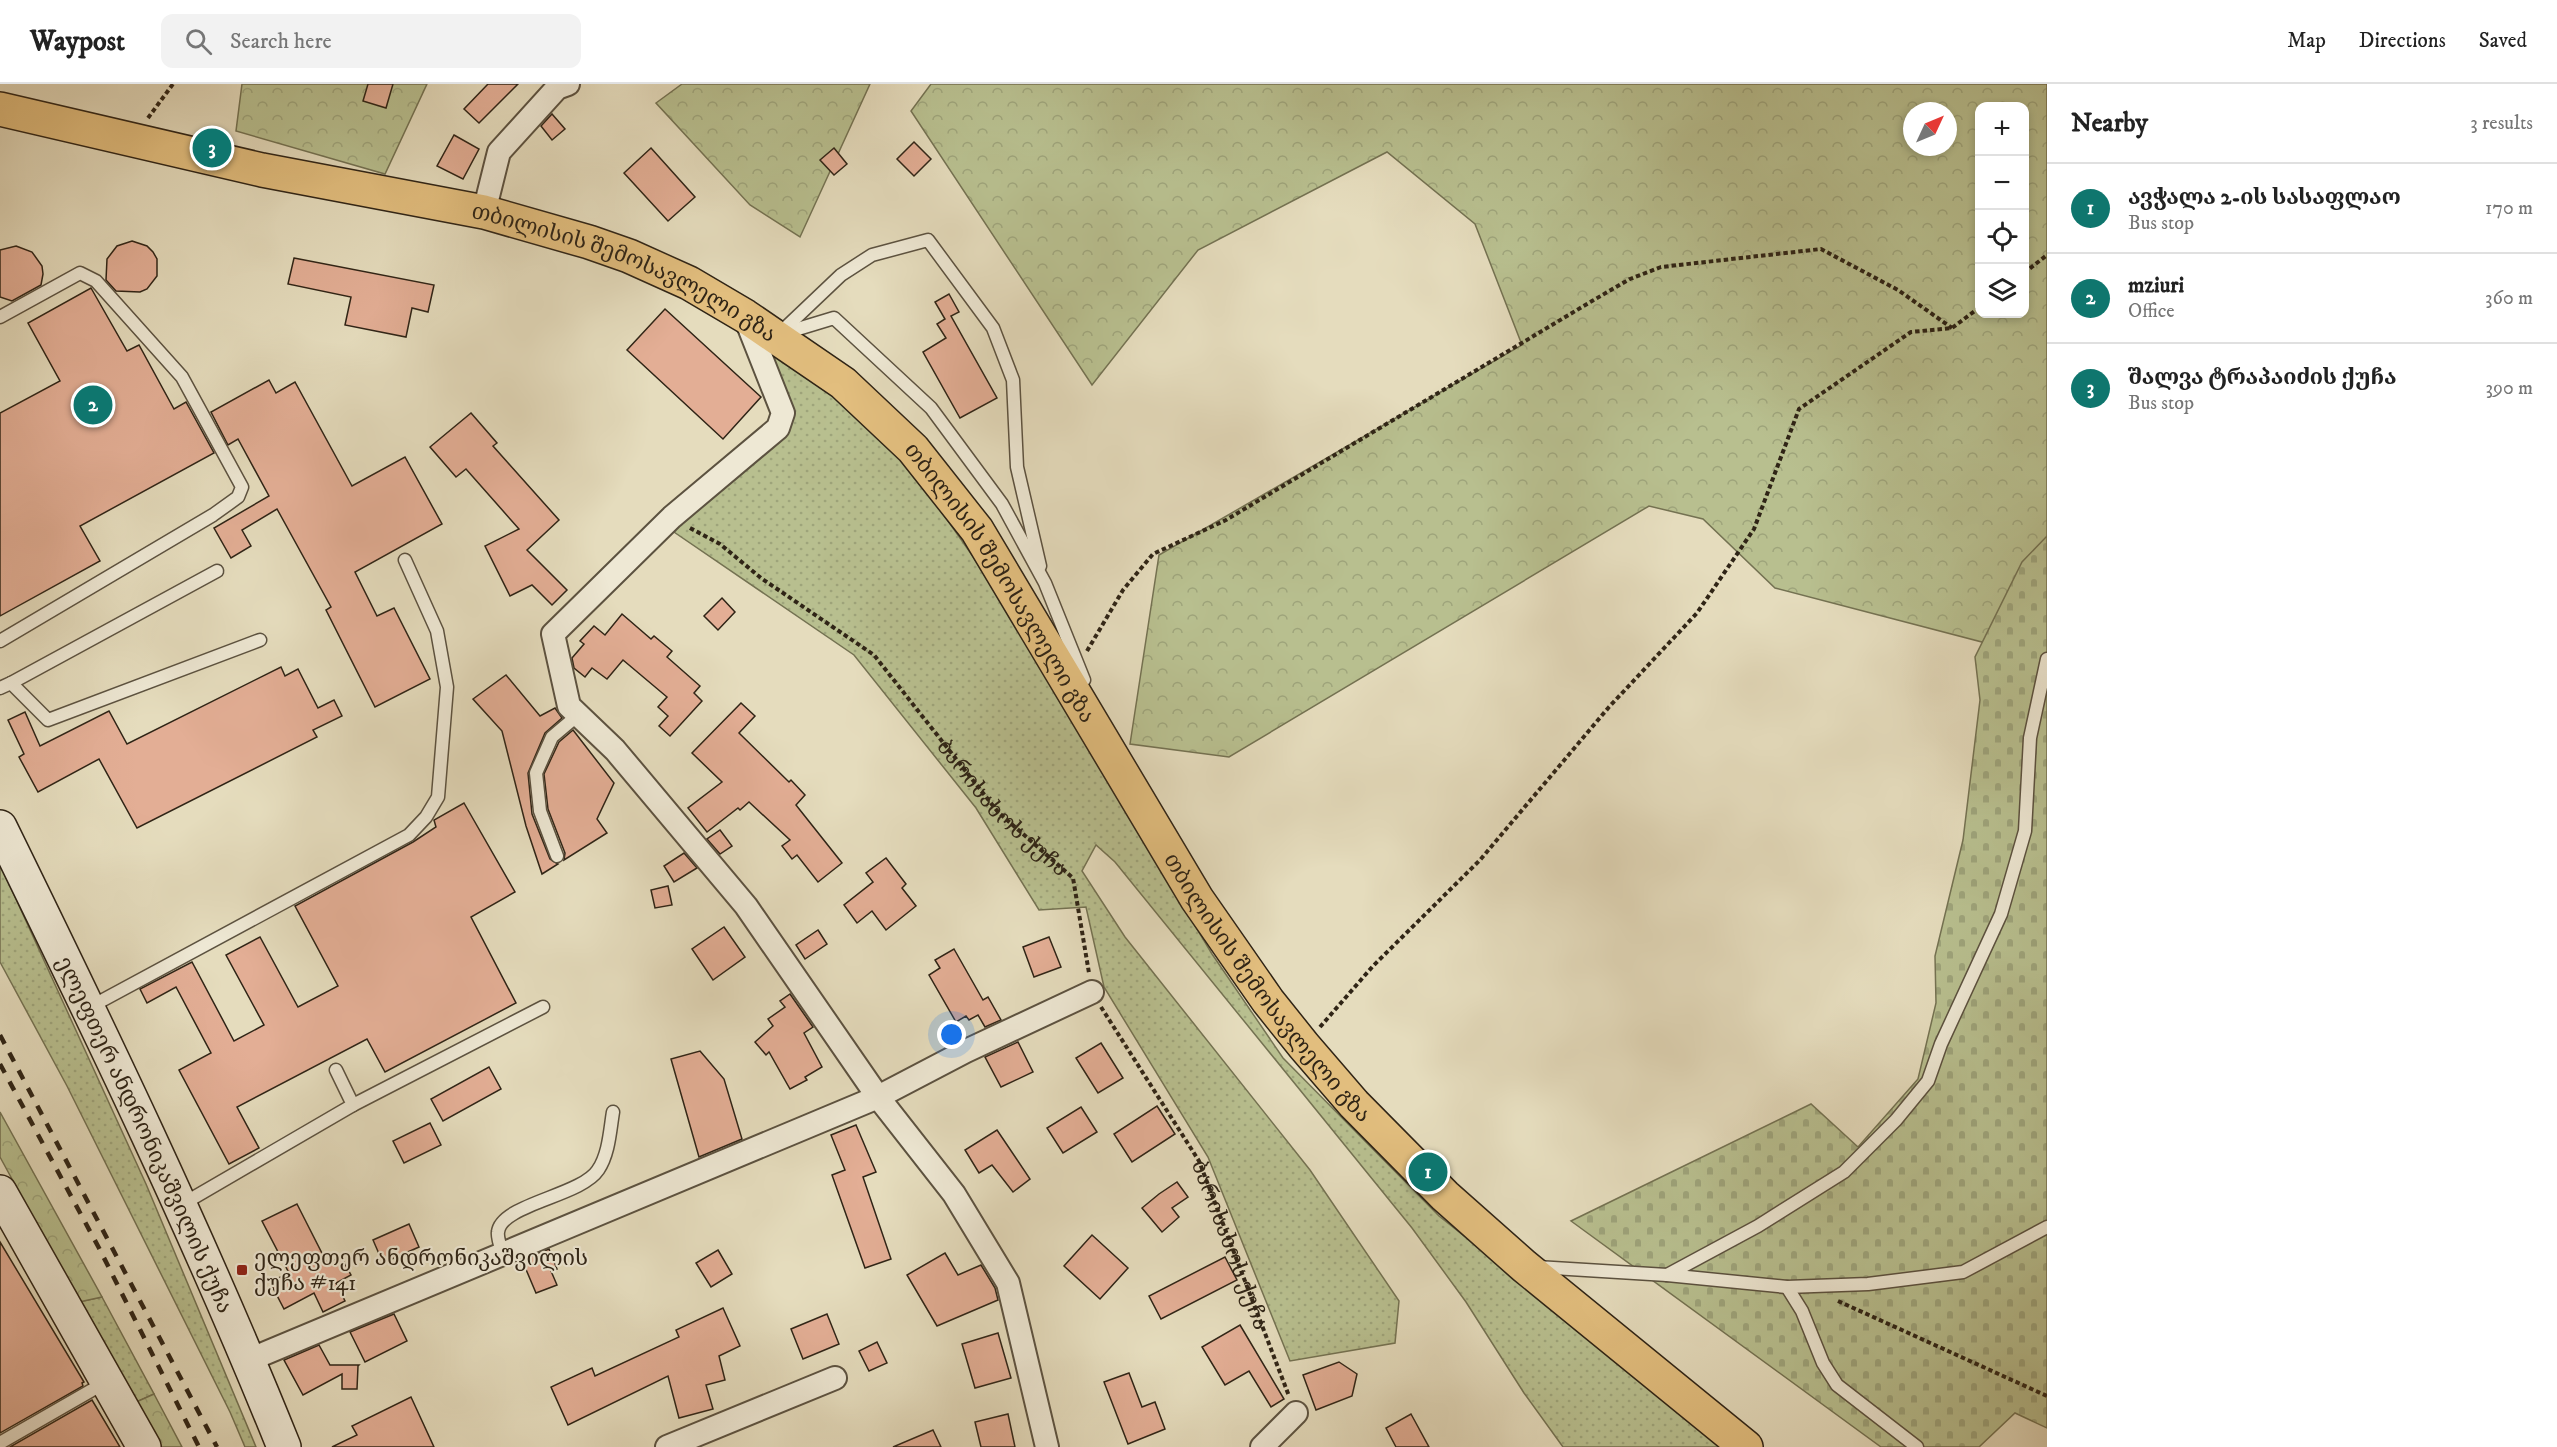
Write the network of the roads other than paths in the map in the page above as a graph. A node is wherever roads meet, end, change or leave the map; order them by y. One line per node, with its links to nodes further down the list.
1 (568, 84): 3 (street)
2 (0, 109): 3 (highway, თბილისის შემოსავლელი გზა)
3 (484, 212): 4 (highway, თბილისის შემოსავლელი გზა)
4 (745, 316): 6 (highway, თბილისის შემოსავლელი გზა); 14 (street)
5 (0, 317): 11 (lane)
6 (778, 335): 9 (lane); 9 (lane); 15 (highway, თბილისის შემოსავლელი გზა)
7 (405, 560): 19 (lane)
8 (217, 571): 13 (lane)
9 (1045, 583): 15 (lane)
10 (260, 640): 13 (lane)
11 (0, 641)
12 (2047, 659): 30 (lane)
13 (5, 685)
14 (578, 715): 17 (lane); 22 (street)
15 (1135, 797): 29 (highway, თბილისის შემოსავლელი გზა)
16 (0, 827): 19 (main road, ელეფთერ ანდრონიკაშვილის ქუჩა)
17 (557, 856)
18 (1092, 992): 22 (street)
19 (89, 1007): 26 (main road, ელეფთერ ანდრონიკაშვილის ქუჩა)
20 (543, 1007): 23 (lane)
21 (336, 1070): 23 (lane)
22 (878, 1097): 28 (street); 40 (street)
23 (353, 1105): 26 (lane)
24 (613, 1112): 28 (lane)
25 (0, 1192): 34 (main road)
26 (180, 1205): 32 (main road, ელეფთერ ანდრონიკაშვილის ქუჩა)
27 (2047, 1227): 31 (lane)
28 (503, 1254): 32 (street)
29 (1524, 1266): 30 (lane); 42 (highway, თბილისის შემოსავლელი გზა)
30 (1667, 1275): 31 (lane)
31 (1787, 1287): 43 (lane)
32 (249, 1360): 38 (main road, ელეფთერ ანდრონიკაშვილის ქუჩა)
33 (835, 1378): 39 (street)
34 (106, 1382): 36 (lane); 37 (main road)
35 (1296, 1413): 41 (street)
36 (0, 1443)
37 (144, 1447)
38 (284, 1447)
39 (667, 1447)
40 (1047, 1447)
41 (1262, 1447)
42 (1746, 1447)
43 (1917, 1447)

